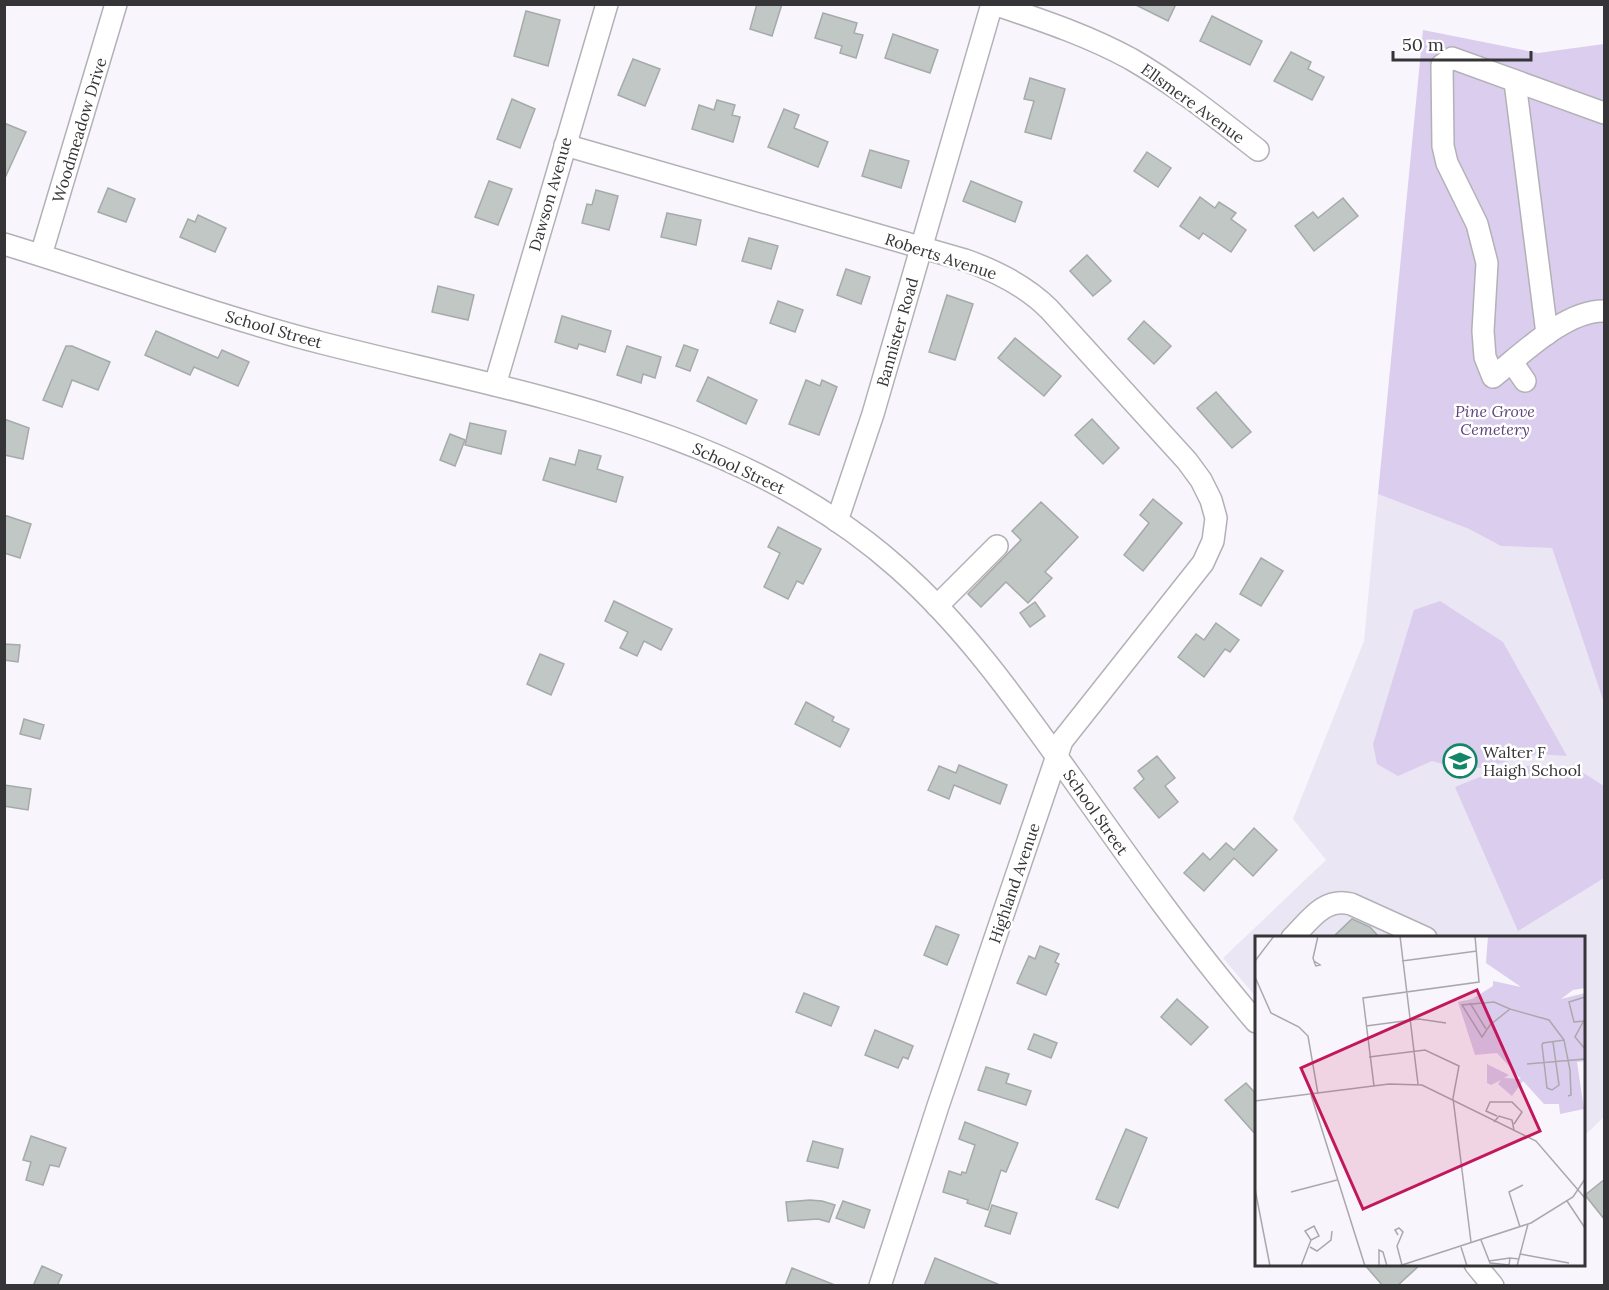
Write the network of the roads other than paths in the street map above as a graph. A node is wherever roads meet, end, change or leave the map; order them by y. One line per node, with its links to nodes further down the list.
1 (116, 4): 10 (street, Woodmeadow Drive)
2 (607, 4): 6 (street, Dawson Avenue)
3 (993, 4): 7 (street, Ellsmere Avenue); 9 (street, Bannister Road)
4 (1515, 82): 5 (street); 12 (street); 13 (street)
5 (1605, 113)
6 (565, 145): 9 (street, Roberts Avenue); 15 (street, Dawson Avenue)
7 (1258, 150)
8 (4, 244): 10 (street, School Street)
9 (922, 247): 16 (street, Roberts Avenue); 17 (street, Bannister Road)
10 (41, 255): 15 (street, School Street)
11 (1605, 311): 12 (street)
12 (1547, 334): 13 (street)
13 (1512, 362): 14 (street)
14 (1525, 381)
15 (495, 385): 17 (street, School Street)
16 (1216, 518): 20 (street, Highland Avenue)
17 (837, 520): 19 (street, School Street)
18 (997, 546): 19 (street)
19 (937, 606): 20 (street, School Street)
20 (1057, 757): 23 (street, School Street); 25 (street, Highland Avenue)
21 (1294, 936): 22 (street)
22 (1422, 936)
23 (1255, 1020)
24 (1477, 1266): 26 (street)
25 (880, 1286)
26 (1493, 1286)

